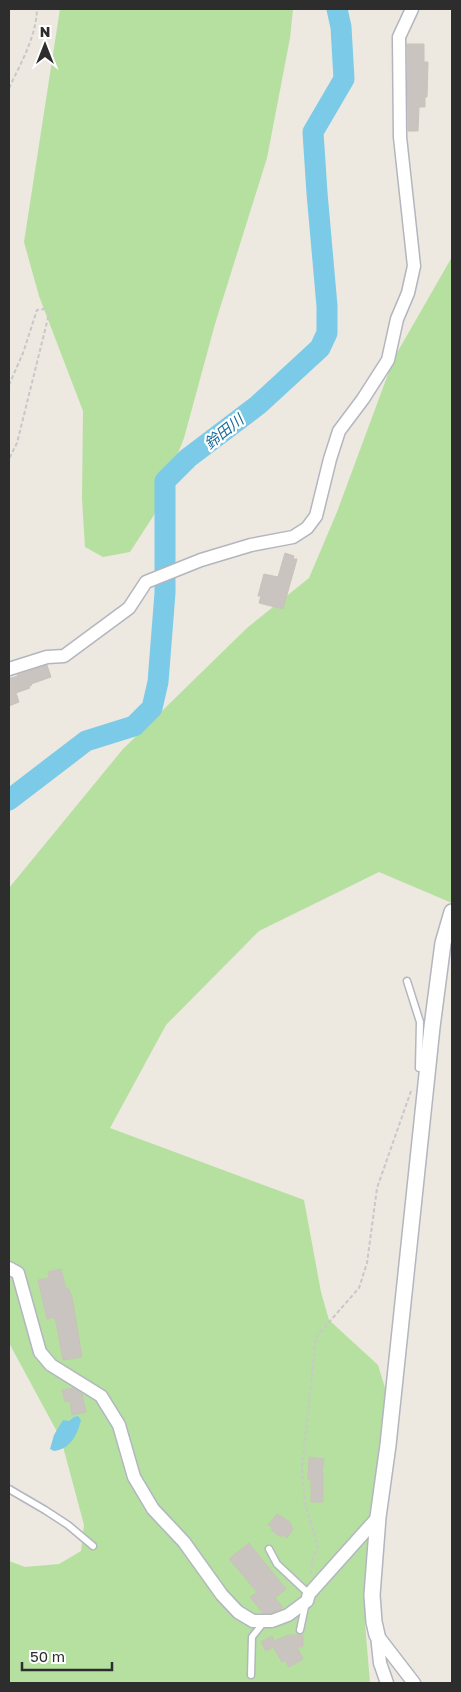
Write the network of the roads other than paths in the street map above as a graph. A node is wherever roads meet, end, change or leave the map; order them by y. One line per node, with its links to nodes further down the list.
1 (412, 9): 2 (street)
2 (9, 669)
3 (452, 912): 5 (street)
4 (407, 981): 5 (lane)
5 (423, 1068): 8 (street)
6 (9, 1268): 12 (street)
7 (9, 1489): 9 (lane)
8 (378, 1517): 11 (street); 14 (street)
9 (93, 1546)
10 (269, 1550): 11 (lane)
11 (308, 1597): 12 (street); 13 (lane)
12 (264, 1621): 15 (lane)
13 (300, 1630)
14 (377, 1635): 16 (street); 17 (street)
15 (251, 1675)
16 (387, 1683)
17 (414, 1683)

